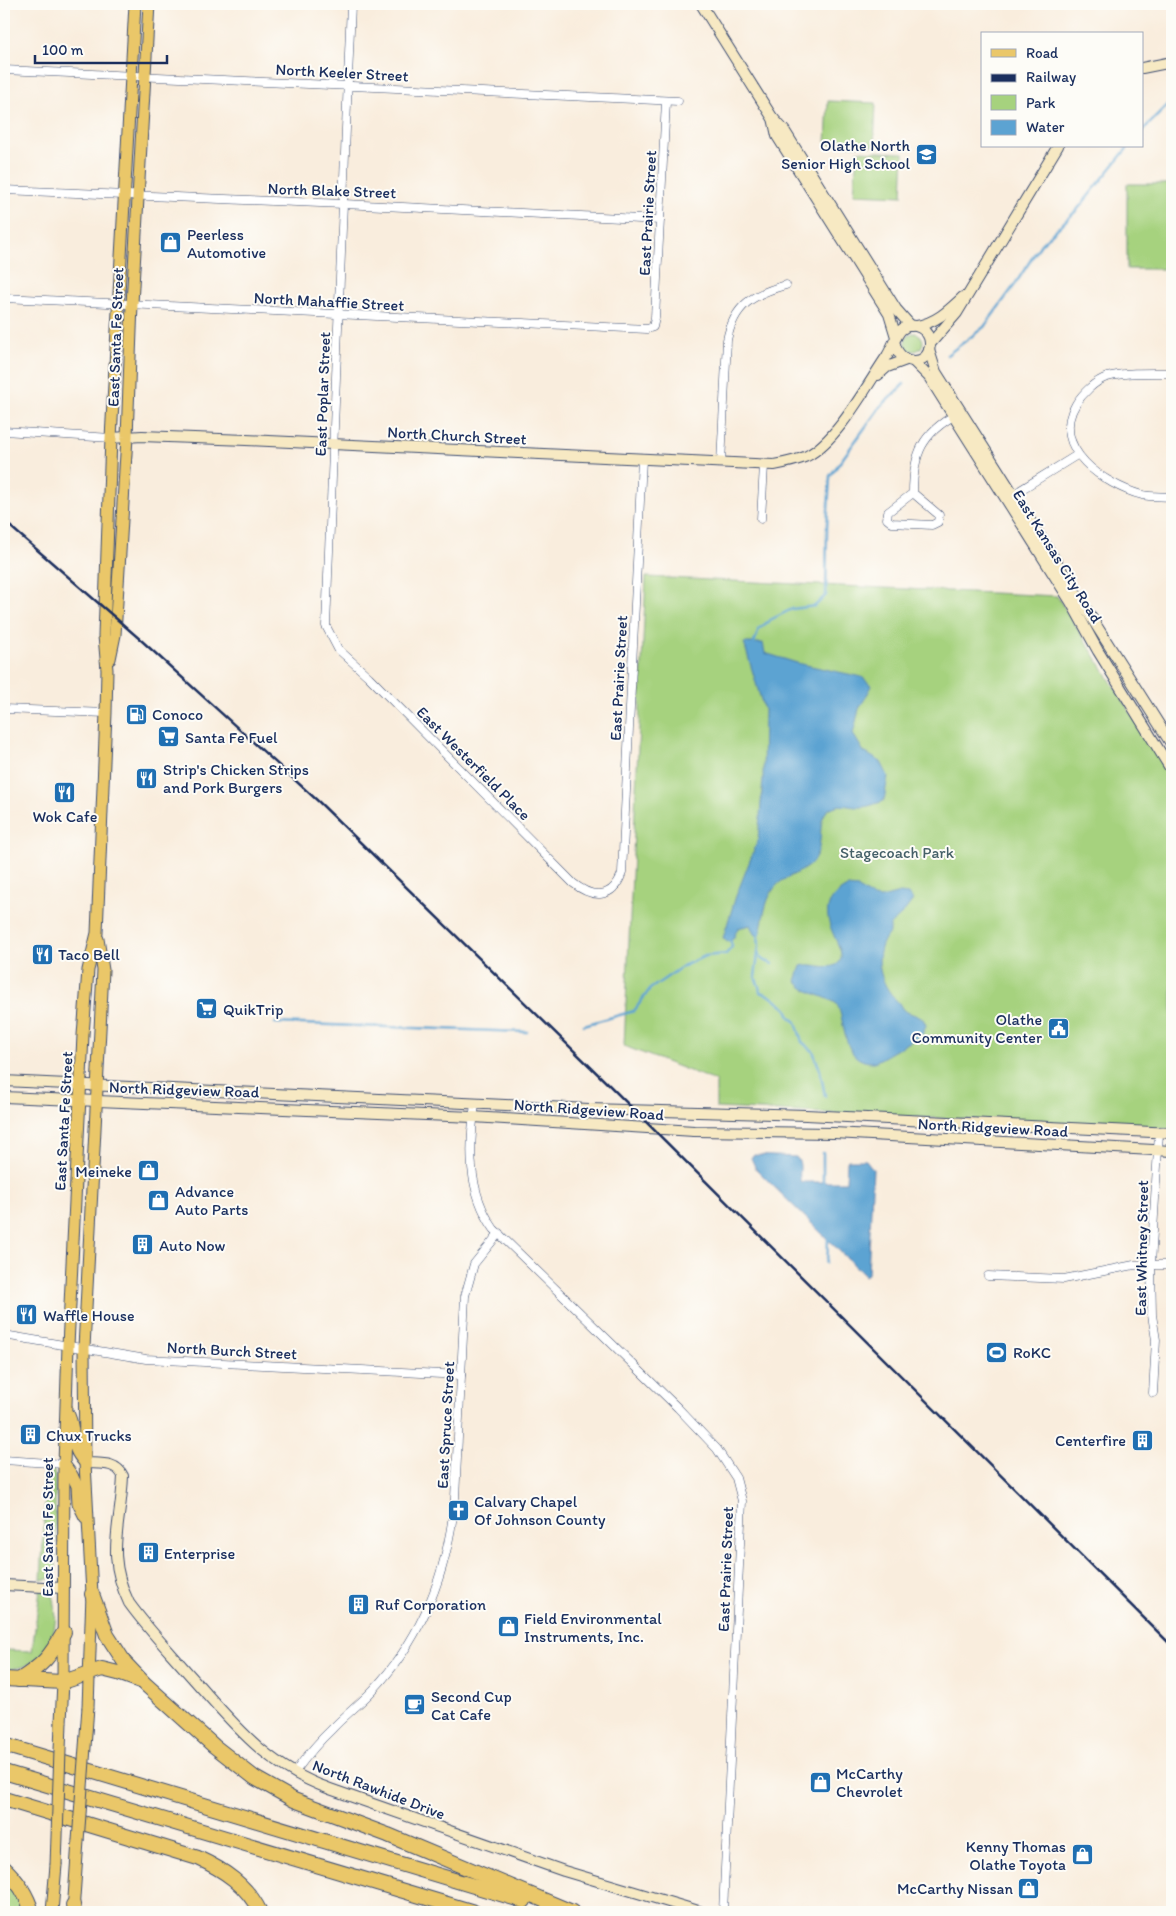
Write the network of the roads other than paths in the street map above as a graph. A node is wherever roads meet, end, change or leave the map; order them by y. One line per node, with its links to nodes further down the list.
1 (135, 4): 8 (main road, East Santa Fe Street)
2 (149, 4): 9 (main road, East Santa Fe Street)
3 (351, 4): 10 (street, East Poplar Street)
4 (701, 4): 13 (street)
5 (1172, 62): 6 (street)
6 (1144, 68)
7 (4, 70): 8 (street, North Keeler Street)
8 (131, 76): 9 (street, North Keeler Street); 16 (main road, East Santa Fe Street)
9 (146, 76): 10 (street, North Keeler Street); 17 (main road, East Santa Fe Street)
10 (348, 86): 11 (street, North Keeler Street); 18 (street, East Poplar Street)
11 (666, 101): 12 (street, North Keeler Street); 19 (street, East Prairie Street)
12 (678, 102)
13 (772, 117): 26 (street); 28 (street)
14 (1057, 148): 21 (street)
15 (4, 190): 16 (street, North Blake Street)
16 (124, 196): 17 (street, North Blake Street); 23 (main road, East Santa Fe Street)
17 (137, 196): 18 (street, North Blake Street); 24 (main road, East Santa Fe Street)
18 (344, 204): 19 (street, North Blake Street); 25 (street, East Poplar Street)
19 (660, 220): 27 (street, East Prairie Street)
20 (786, 285): 40 (street)
21 (973, 288): 26 (street); 29 (street)
22 (4, 298): 23 (street, North Mahaffie Street)
23 (118, 304): 24 (street, North Mahaffie Street); 36 (main road, East Santa Fe Street)
24 (132, 304): 25 (street, North Mahaffie Street); 35 (main road, East Santa Fe Street)
25 (339, 315): 27 (street, North Mahaffie Street); 37 (street, East Poplar Street)
26 (914, 326): 28 (street); 29 (street)
27 (653, 327)
28 (895, 340): 30 (street); 32 (street, North Church Street)
29 (929, 347): 30 (street); 33 (street, East Kansas City Road)
30 (909, 361): 32 (street, North Church Street); 33 (street, East Kansas City Road)
31 (1172, 373): 38 (street)
32 (871, 380): 41 (street, North Church Street)
33 (958, 414): 42 (street); 44 (street, East Kansas City Road)
34 (4, 431): 36 (street, North Church Street)
35 (127, 437): 36 (street, North Church Street); 37 (street, North Church Street); 47 (main road, East Santa Fe Street)
36 (111, 438): 47 (main road, East Santa Fe Street)
37 (334, 444): 39 (street, North Church Street); 46 (street, East Poplar Street)
38 (1077, 455): 43 (street); 44 (street)
39 (642, 459): 40 (street, North Church Street); 52 (street, East Prairie Street)
40 (721, 463): 41 (street, North Church Street)
41 (764, 465): 45 (street)
42 (913, 493): 42 (street)
43 (1172, 496)
44 (1009, 497): 50 (street, East Kansas City Road); 51 (street, East Kansas City Road)
45 (761, 519)
46 (329, 634): 52 (street, East Westerfield Place)
47 (107, 670): 49 (main road, East Santa Fe Street)
48 (4, 709): 49 (street)
49 (106, 713): 53 (main road, East Santa Fe Street)
50 (1172, 745)
51 (1172, 771)
52 (608, 892)
53 (97, 933): 55 (main road, East Santa Fe Street); 56 (main road, East Santa Fe Street)
54 (4, 1081): 55 (street, North Ridgeview Road)
55 (81, 1086): 56 (street, North Ridgeview Road); 58 (main road, East Santa Fe Street)
56 (97, 1086): 59 (main road, East Santa Fe Street); 60 (street, North Ridgeview Road)
57 (4, 1097): 58 (street, North Ridgeview Road)
58 (80, 1101): 59 (street, North Ridgeview Road); 71 (main road, East Santa Fe Street)
59 (96, 1101): 61 (street, North Ridgeview Road); 72 (main road, East Santa Fe Street)
60 (475, 1104): 61 (street); 62 (street, North Ridgeview Road)
61 (473, 1116): 64 (street, North Ridgeview Road); 66 (street)
62 (1159, 1133): 63 (street, North Ridgeview Road); 64 (street, East Whitney Street)
63 (1172, 1133)
64 (1158, 1151): 65 (street, North Ridgeview Road); 67 (street, East Whitney Street)
65 (1172, 1151)
66 (499, 1233): 73 (street, East Spruce Street); 102 (street, East Prairie Street)
67 (1151, 1264): 68 (street); 69 (street); 74 (street, East Whitney Street)
68 (1172, 1265)
69 (988, 1276)
70 (4, 1334): 71 (street, North Burch Street)
71 (68, 1346): 72 (street, North Burch Street); 75 (main road, East Santa Fe Street)
72 (84, 1348): 73 (street, North Burch Street); 77 (main road, East Santa Fe Street)
73 (461, 1375): 91 (street, East Spruce Street)
74 (1153, 1393)
75 (66, 1405): 77 (main road); 78 (main road, East Santa Fe Street)
76 (4, 1460): 78 (street)
77 (85, 1463): 79 (main road, East Santa Fe Street); 91 (street, North Rawhide Drive)
78 (64, 1464): 79 (main road); 81 (main road, East Santa Fe Street)
79 (87, 1521): 82 (main road, East Santa Fe Street)
80 (4, 1585): 81 (street)
81 (63, 1588): 83 (main road, East Santa Fe Street)
82 (92, 1594): 84 (main road, East Santa Fe Street); 88 (highway)
83 (64, 1632): 86 (highway); 87 (main road, East Santa Fe Street)
84 (90, 1672): 87 (highway); 88 (highway); 94 (main road, East Santa Fe Street, bridge)
85 (4, 1679): 86 (highway)
86 (19, 1680): 87 (highway)
87 (63, 1682): 96 (main road, East Santa Fe Street, bridge)
88 (145, 1684): 100 (highway)
89 (4, 1745): 99 (highway)
90 (4, 1772): 98 (highway)
91 (295, 1772): 101 (street, North Rawhide Drive)
92 (4, 1799): 97 (highway)
93 (4, 1868): 95 (highway)
94 (73, 1910)
95 (32, 1912)
96 (52, 1912)
97 (260, 1912)
98 (474, 1912)
99 (563, 1912)
100 (572, 1912)
101 (702, 1912)
102 (723, 1912)

